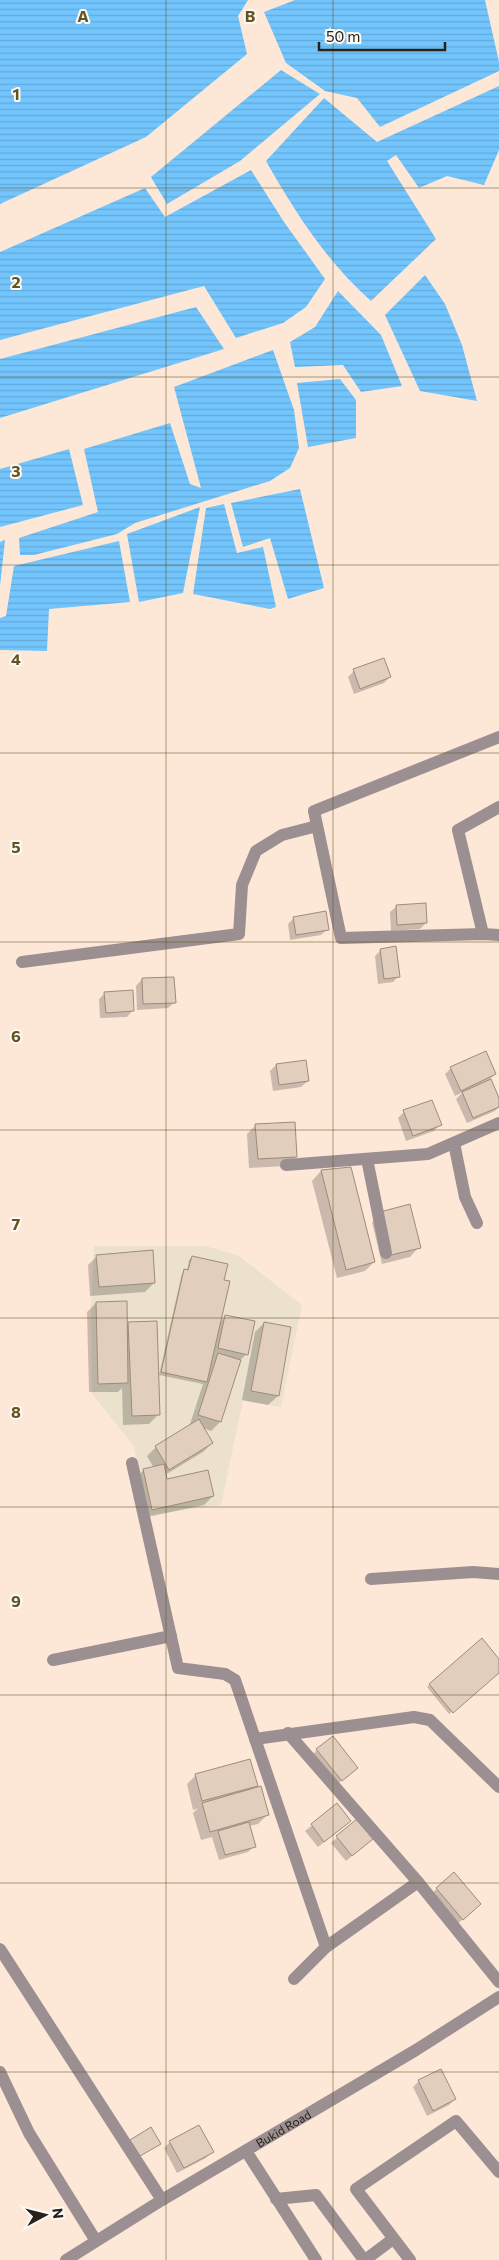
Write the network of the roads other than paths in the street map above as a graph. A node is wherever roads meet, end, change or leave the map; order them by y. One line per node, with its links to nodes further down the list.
1 (499, 737): 3 (street)
2 (499, 807): 4 (street)
3 (317, 826): 4 (street); 6 (street)
4 (483, 934): 5 (street)
5 (499, 935)
6 (22, 962)
7 (499, 1123): 8 (street)
8 (454, 1143): 9 (street); 11 (street)
9 (368, 1159): 10 (street); 12 (street)
10 (286, 1165)
11 (477, 1223)
12 (386, 1253)
13 (132, 1462): 16 (street)
14 (499, 1574): 15 (street)
15 (371, 1579)
16 (171, 1636): 17 (street); 19 (street)
17 (53, 1660)
18 (288, 1734): 19 (street); 20 (street); 21 (street)
19 (255, 1739): 22 (street)
20 (499, 1787)
21 (418, 1882): 22 (street); 25 (street)
22 (326, 1947): 24 (street)
23 (0, 1949): 31 (street)
24 (294, 1979)
25 (499, 1982)
26 (499, 1997): 28 (street, Bukid Road)
27 (0, 2072): 33 (street)
28 (249, 2157): 30 (street); 31 (street, Bukid Road)
29 (499, 2172): 32 (street)
30 (276, 2199): 35 (street); 36 (street)
31 (162, 2200): 33 (street, Bukid Road)
32 (393, 2239): 36 (street); 37 (street)
33 (96, 2240): 34 (street, Bukid Road)
34 (66, 2260)
35 (316, 2260)
36 (365, 2260)
37 (410, 2260)

